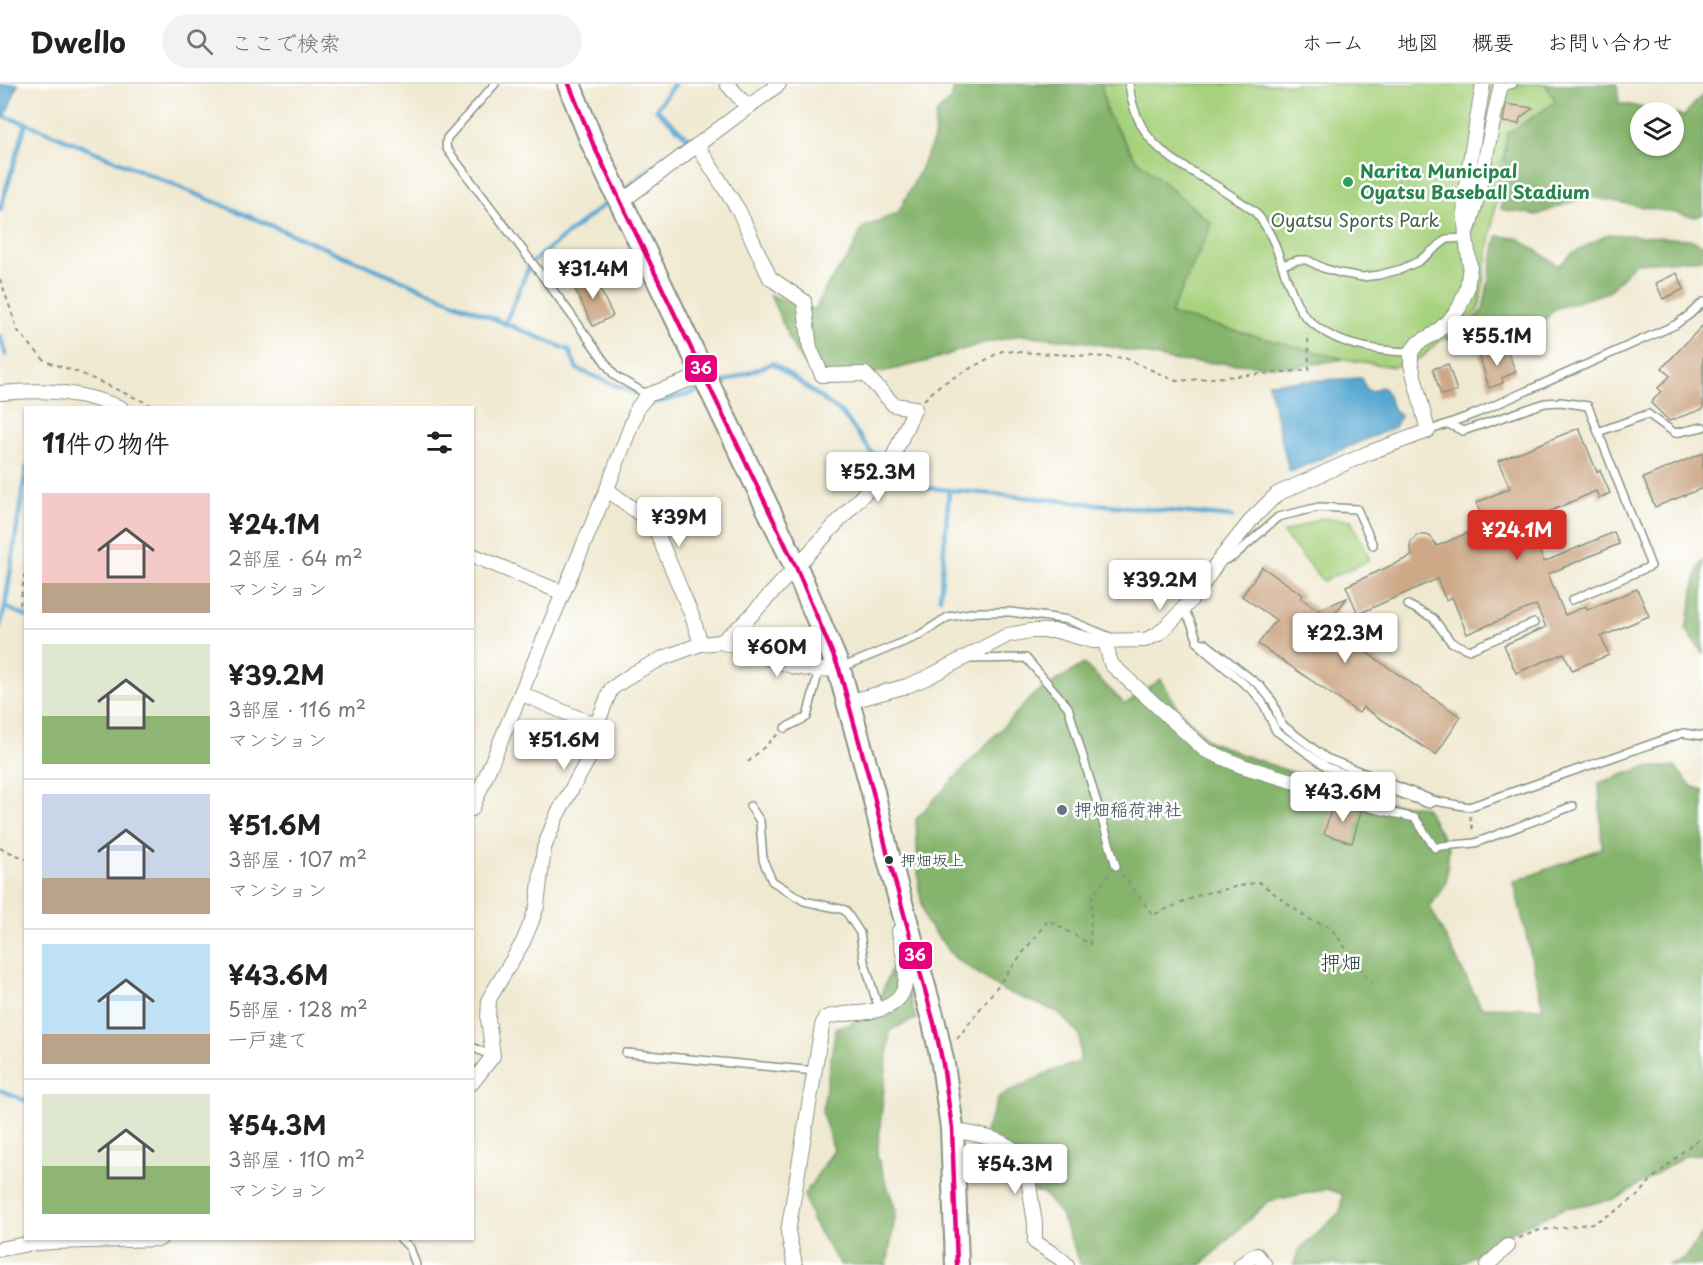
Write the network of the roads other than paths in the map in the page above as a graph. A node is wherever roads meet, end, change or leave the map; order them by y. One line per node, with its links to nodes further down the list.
1 (495, 84): 17 (lane)
2 (569, 84): 10 (highway)
3 (727, 84): 8 (street)
4 (779, 84): 8 (street)
5 (1129, 84): 12 (lane)
6 (1483, 84): 11 (street)
7 (1505, 85): 11 (street)
8 (748, 107): 9 (street)
9 (697, 145): 10 (street); 27 (street)
10 (621, 202): 15 (highway)
11 (1466, 238): 12 (lane); 14 (street)
12 (1282, 265): 14 (lane)
13 (1703, 302): 19 (lane)
14 (1411, 352): 21 (street)
15 (706, 378): 17 (street); 27 (highway)
16 (0, 393): 18 (street)
17 (648, 395): 23 (street)
18 (116, 406)
19 (1448, 424): 21 (lane); 22 (lane)
20 (1703, 427): 22 (lane)
21 (1428, 431): 26 (street)
22 (1598, 432): 29 (lane)
23 (607, 489): 28 (street); 35 (street)
24 (1373, 545): 26 (lane)
25 (474, 556): 28 (street)
26 (1217, 563): 31 (street)
27 (796, 567): 34 (street); 37 (highway)
28 (563, 593): 38 (street)
29 (1572, 600)
30 (1408, 605): 32 (lane)
31 (1182, 610): 33 (street); 42 (lane)
32 (1534, 623)
33 (1111, 641): 36 (street); 37 (lane); 43 (street)
34 (721, 642): 35 (street); 37 (street)
35 (701, 644): 40 (street)
36 (965, 659): 39 (street); 48 (lane)
37 (829, 669): 39 (highway); 41 (lane)
38 (522, 694): 40 (street); 44 (street)
39 (848, 702): 47 (highway)
40 (597, 724): 52 (street)
41 (785, 729)
42 (1703, 736)
43 (1322, 790): 46 (lane)
44 (474, 803)
45 (750, 806): 49 (lane)
46 (1573, 806)
47 (887, 852): 49 (street); 55 (highway)
48 (1116, 866)
49 (879, 1010): 53 (street)
50 (474, 1048): 52 (lane)
51 (626, 1053): 53 (lane)
52 (493, 1056): 54 (street)
53 (815, 1071): 61 (street)
54 (474, 1080)
55 (952, 1128): 62 (highway); 63 (street)
56 (124, 1240): 59 (street)
57 (402, 1240): 60 (lane)
58 (1508, 1246): 66 (street)
59 (0, 1249)
60 (416, 1265)
61 (795, 1265)
62 (957, 1265)
63 (1067, 1265)
64 (1241, 1265): 65 (street)
65 (1265, 1265)
66 (1487, 1265)

